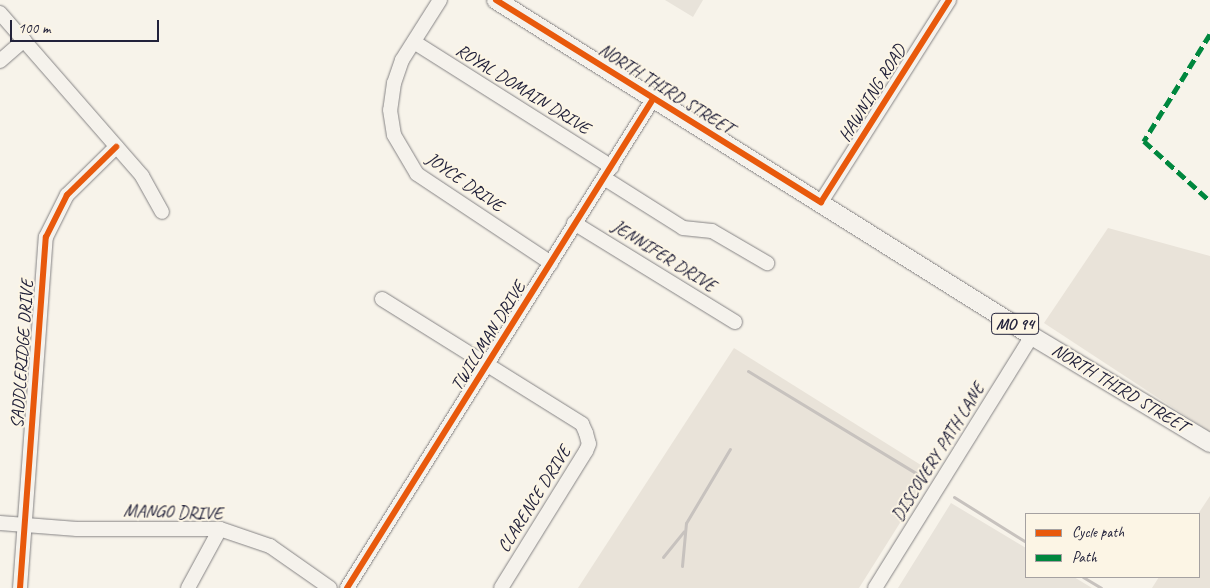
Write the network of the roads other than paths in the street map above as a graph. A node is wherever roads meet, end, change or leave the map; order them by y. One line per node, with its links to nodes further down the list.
1 (440, 0): 6 (street, JOYCE DRIVE)
2 (496, 0): 8 (main road, NORTH THIRD STREET / MO 94)
3 (949, 0): 11 (street, HAWNING ROAD)
4 (0, 13): 5 (street)
5 (24, 40): 7 (street); 9 (street)
6 (414, 42): 10 (street, ROYAL DOMAIN DRIVE); 14 (street, JOYCE DRIVE)
7 (0, 61)
8 (653, 99): 10 (street, TWILLMAN DRIVE); 11 (main road, NORTH THIRD STREET / MO 94)
9 (116, 147): 12 (street); 22 (street, SADDLERIDGE DRIVE)
10 (608, 172): 13 (street, TWILLMAN DRIVE); 15 (street, ROYAL DOMAIN DRIVE)
11 (821, 202): 18 (main road, NORTH THIRD STREET / MO 94)
12 (162, 212)
13 (574, 223): 14 (street, TWILLMAN DRIVE); 17 (street, JENNIFER DRIVE)
14 (551, 263): 19 (street, TWILLMAN DRIVE)
15 (767, 263)
16 (382, 299): 19 (street, CLARENCE DRIVE)
17 (735, 322)
18 (1032, 336): 20 (main road, NORTH THIRD STREET / MO 94); 29 (street, DISCOVERY PATH LANE)
19 (488, 365): 27 (street, TWILLMAN DRIVE); 28 (street, CLARENCE DRIVE)
20 (1210, 443)
21 (0, 523): 22 (street, MANGO DRIVE)
22 (25, 523): 23 (street, MANGO DRIVE); 24 (street, SADDLERIDGE DRIVE)
23 (220, 530): 25 (street); 26 (street, MANGO DRIVE)
24 (20, 588)
25 (188, 588)
26 (330, 588)
27 (347, 588)
28 (501, 588)
29 (875, 588)

